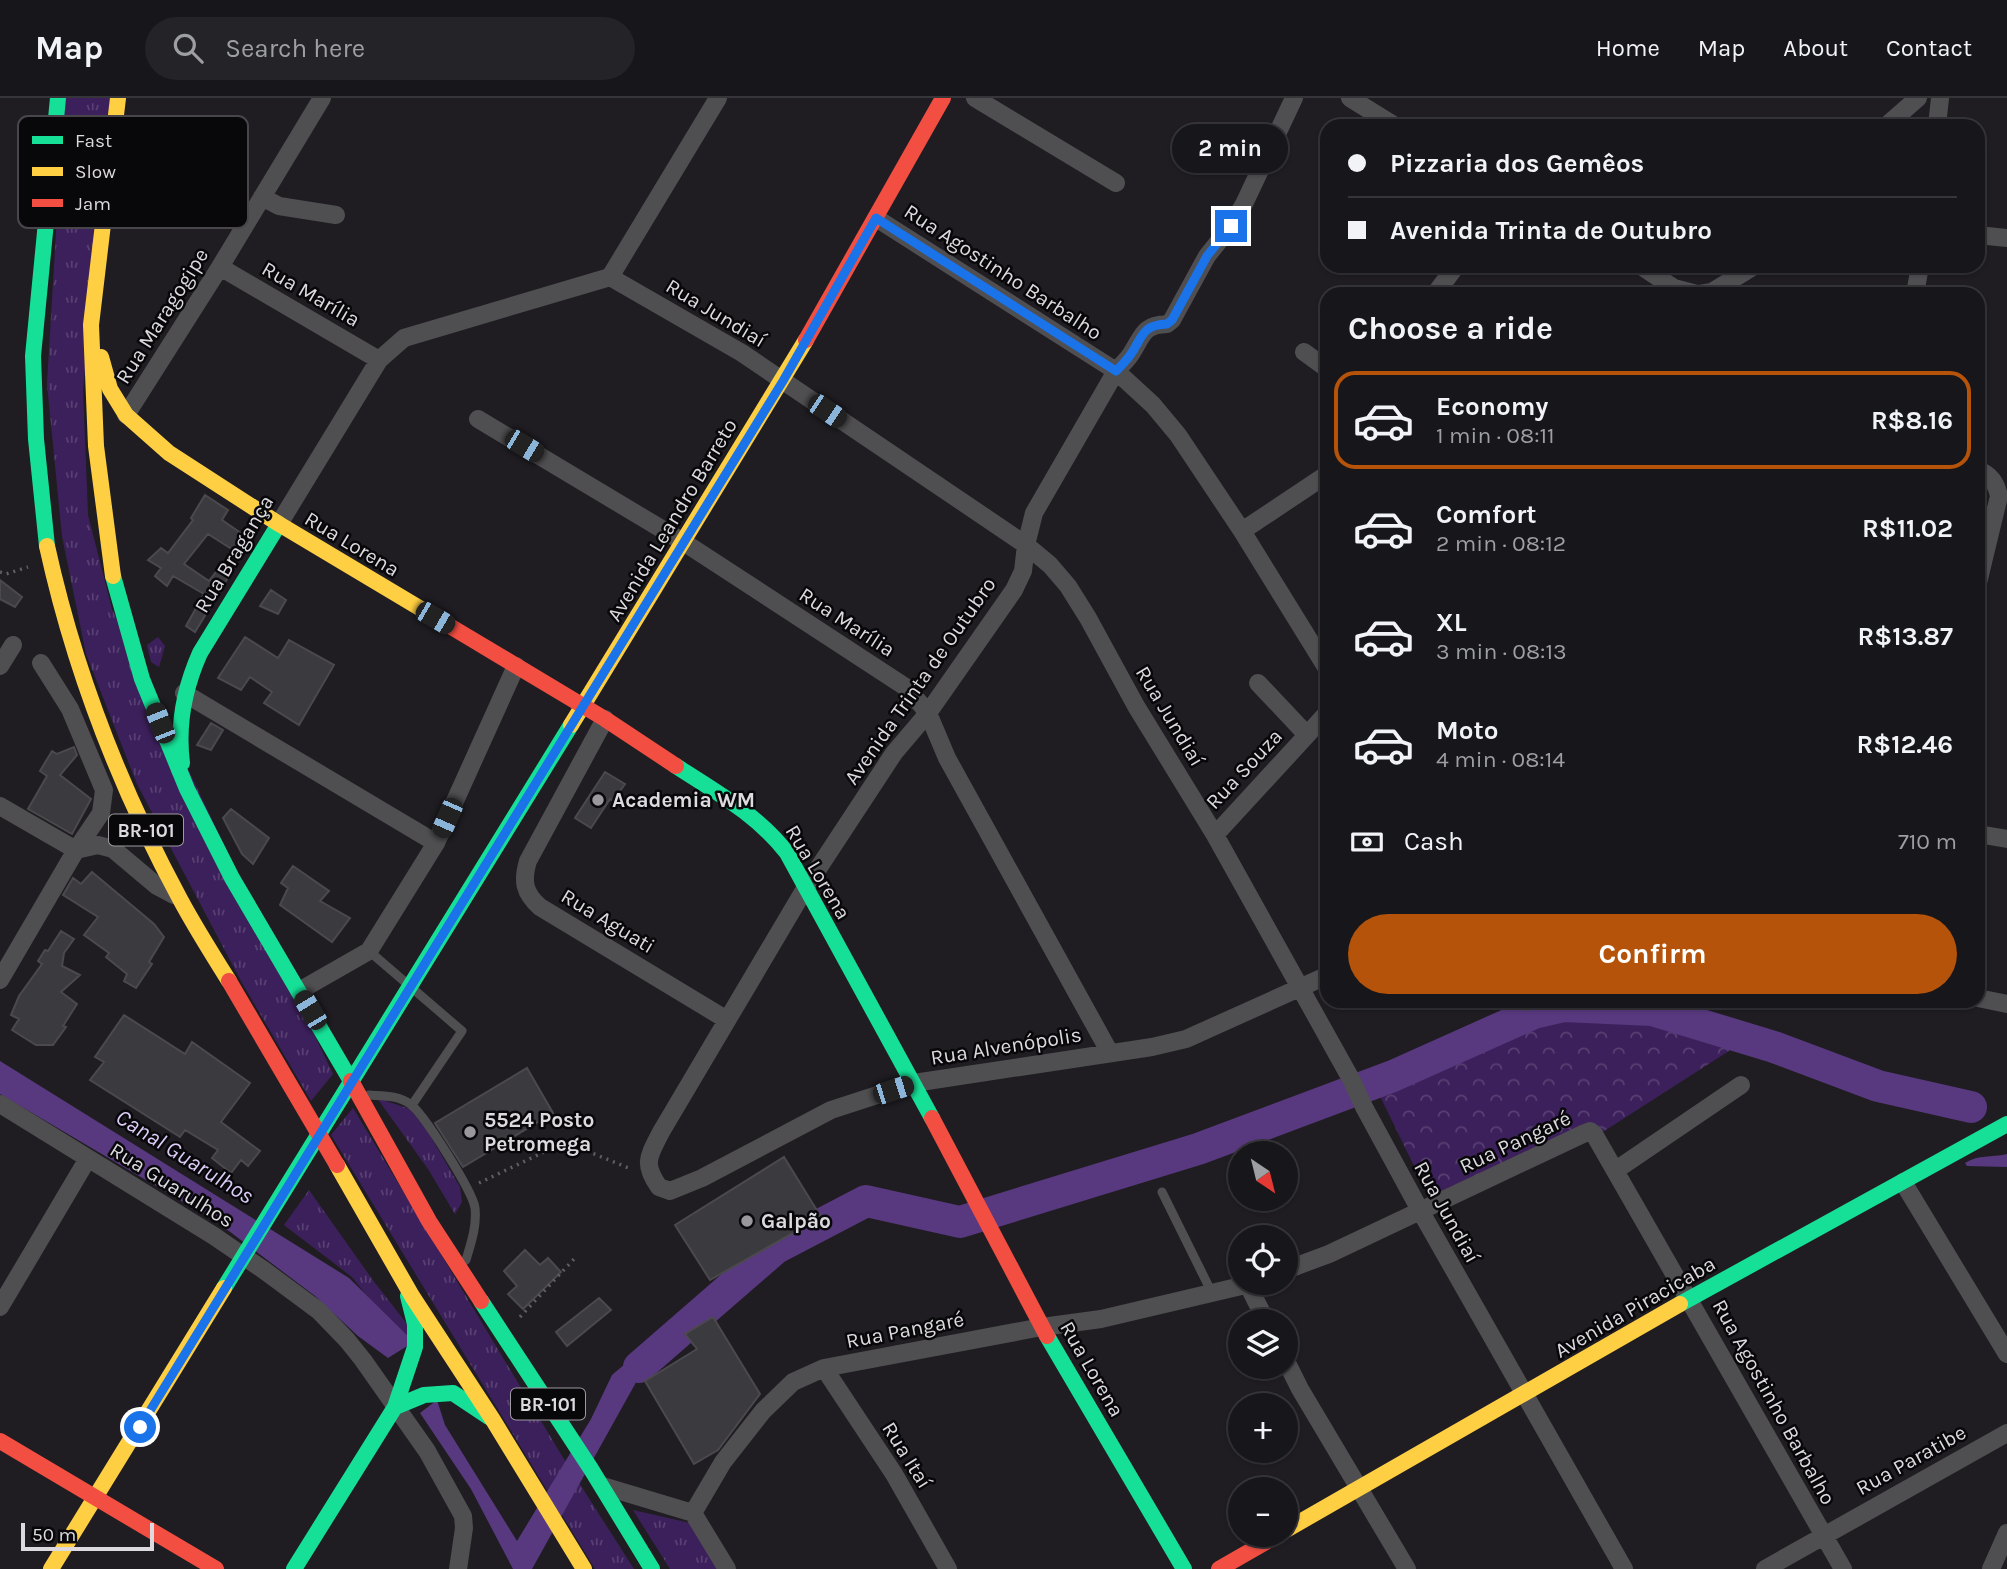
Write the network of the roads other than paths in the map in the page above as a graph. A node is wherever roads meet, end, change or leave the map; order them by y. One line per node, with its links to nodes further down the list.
1 (58, 98): 11 (main road, BR-101)
2 (117, 98): 12 (main road, BR-101)
3 (322, 98): 17 (street, Rua Maragogipe)
4 (718, 98): 29 (street)
5 (943, 98): 19 (main road, Avenida Leandro Barreto)
6 (975, 98): 16 (street)
7 (1294, 98): 36 (street, Avenida Trinta de Outubro)
8 (1350, 98): 13 (street)
9 (1918, 98): 14 (street)
10 (1940, 98): 15 (street)
11 (56, 116)
12 (115, 116)
13 (1384, 119)
14 (1894, 119)
15 (1938, 119)
16 (1116, 183)
17 (262, 197): 18 (street); 20 (street, Rua Maragogipe)
18 (336, 215)
19 (876, 218): 36 (street, Rua Agostinho Barbalho); 37 (main road, Avenida Leandro Barreto)
20 (248, 220)
21 (44, 228): 67 (main road, BR-101)
22 (102, 228): 32 (main road, BR-101)
23 (243, 228): 26 (street, Rua Maragogipe)
24 (1985, 236): 25 (street)
25 (2007, 238)
26 (220, 267): 34 (street, Rua Marília); 38 (street, Rua Maragogipe)
27 (1651, 273): 30 (street)
28 (1743, 273): 31 (street)
29 (610, 277): 34 (street); 37 (street, Rua Jundiaí)
30 (1672, 287)
31 (1720, 287)
32 (94, 296): 38 (main road, Rua Lorena); 59 (main road, BR-101)
33 (1304, 352): 35 (street)
34 (379, 360): 42 (street, Rua Bragança)
35 (1320, 364)
36 (1116, 371): 43 (street, Rua Agostinho Barbalho); 45 (street, Avenida Trinta de Outubro)
37 (783, 381): 44 (main road, Avenida Leandro Barreto); 45 (street, Rua Jundiaí)
38 (126, 415): 42 (main road, Rua Lorena)
39 (478, 419): 44 (street, Rua Marília)
40 (1985, 473): 46 (street)
41 (1320, 479): 43 (street)
42 (279, 524): 51 (main road, Rua Lorena); 53 (main road, Rua Bragança)
43 (1242, 531): 48 (street, Rua Agostinho Barbalho)
44 (685, 542): 54 (main road, Avenida Leandro Barreto); 55 (street, Rua Marília)
45 (1026, 545): 55 (street, Avenida Trinta de Outubro); 61 (street, Rua Jundiaí)
46 (1985, 554)
47 (13, 645): 50 (street)
48 (1320, 657)
49 (41, 663): 65 (street)
50 (0, 666)
51 (516, 666): 54 (main road, Rua Lorena); 64 (street)
52 (1258, 683): 58 (street, Rua Souza)
53 (184, 692): 59 (main road, Rua Bragança); 64 (street)
54 (582, 706): 56 (main road, Rua Lorena); 109 (main road, Avenida Leandro Barreto)
55 (928, 713): 66 (street, Avenida Trinta de Outubro); 76 (street, Rua Marília)
56 (605, 719): 66 (main road, Rua Lorena); 75 (street, Rua Aguati)
57 (1320, 720): 58 (street, Rua Souza)
58 (1307, 735): 61 (street, Rua Souza)
59 (187, 789): 72 (main road, BR-101)
60 (0, 806): 65 (street)
61 (1215, 835): 71 (street, Rua Jundiaí)
62 (1985, 835): 63 (street)
63 (2007, 839)
64 (436, 843): 68 (street)
65 (76, 850): 67 (street); 70 (street)
66 (806, 887): 75 (street, Avenida Trinta de Outubro); 77 (main road, Rua Lorena)
67 (180, 899): 92 (main road, BR-101)
68 (369, 951): 72 (street); 81 (lane)
69 (1320, 979): 71 (street, Rua Alvenópolis)
70 (0, 980)
71 (1300, 990): 76 (street, Rua Alvenópolis); 89 (street, Rua Jundiaí)
72 (299, 991): 79 (main road, BR-101)
73 (1985, 999): 74 (street)
74 (2007, 1004)
75 (727, 1020): 87 (street, Avenida Trinta de Outubro)
76 (1110, 1053): 77 (street, Rua Alvenópolis)
77 (914, 1083): 87 (street, Rua Alvenópolis); 97 (main road, Rua Lorena)
78 (1741, 1084): 85 (street)
79 (358, 1095): 81 (lane); 91 (main road, BR-101)
80 (0, 1104): 84 (street, Rua Guarulhos)
81 (412, 1105): 91 (lane)
82 (2007, 1124): 86 (main road, Avenida Piracicaba)
83 (1603, 1147): 85 (street, Rua Agostinho Barbalho); 89 (street, Rua Pangaré)
84 (87, 1160): 96 (street); 103 (street, Rua Guarulhos)
85 (1616, 1170): 95 (street, Rua Agostinho Barbalho)
86 (1903, 1182): 95 (main road, Avenida Piracicaba); 98 (street)
87 (656, 1183)
88 (1162, 1192): 94 (lane)
89 (1421, 1212): 90 (street, Rua Pangaré); 102 (street, Rua Jundiaí)
90 (1298, 1266)
91 (463, 1272): 107 (main road, BR-101)
92 (404, 1280): 101 (main road); 104 (main road, BR-101)
93 (1228, 1289): 94 (street, Rua Pangaré)
94 (1212, 1293): 97 (street, Rua Pangaré)
95 (1690, 1299): 102 (main road, Avenida Piracicaba); 113 (street, Rua Agostinho Barbalho)
96 (0, 1307)
97 (1042, 1327): 99 (street, Rua Pangaré); 123 (main road, Rua Lorena)
98 (2007, 1354)
99 (824, 1368): 110 (street, Rua Pangaré); 122 (street, Rua Itaí)
100 (1295, 1379): 108 (street)
101 (411, 1395): 103 (main road); 104 (main road)
102 (1524, 1395): 108 (main road, Avenida Piracicaba); 126 (street, Rua Jundiaí)
103 (395, 1407): 117 (main road); 118 (street, Rua Guarulhos)
104 (493, 1420): 119 (main road, BR-101)
105 (2007, 1433): 113 (street, Rua Paratibe)
106 (0, 1441): 109 (main road)
107 (601, 1486): 110 (street); 120 (main road, BR-101)
108 (1360, 1487): 111 (main road, Avenida Piracicaba); 125 (street)
109 (96, 1498): 115 (main road, Avenida Leandro Barreto); 116 (main road)
110 (693, 1513): 121 (street)
111 (1298, 1523)
112 (2007, 1533): 129 (street)
113 (1824, 1535): 127 (street, Rua Paratibe); 128 (street, Rua Agostinho Barbalho)
114 (1257, 1547): 124 (main road)
115 (51, 1569)
116 (216, 1569)
117 (294, 1569)
118 (458, 1569)
119 (584, 1569)
120 (652, 1569)
121 (727, 1569)
122 (948, 1569)
123 (1184, 1569)
124 (1219, 1569)
125 (1407, 1569)
126 (1624, 1569)
127 (1765, 1569)
128 (1843, 1569)
129 (1991, 1569)

